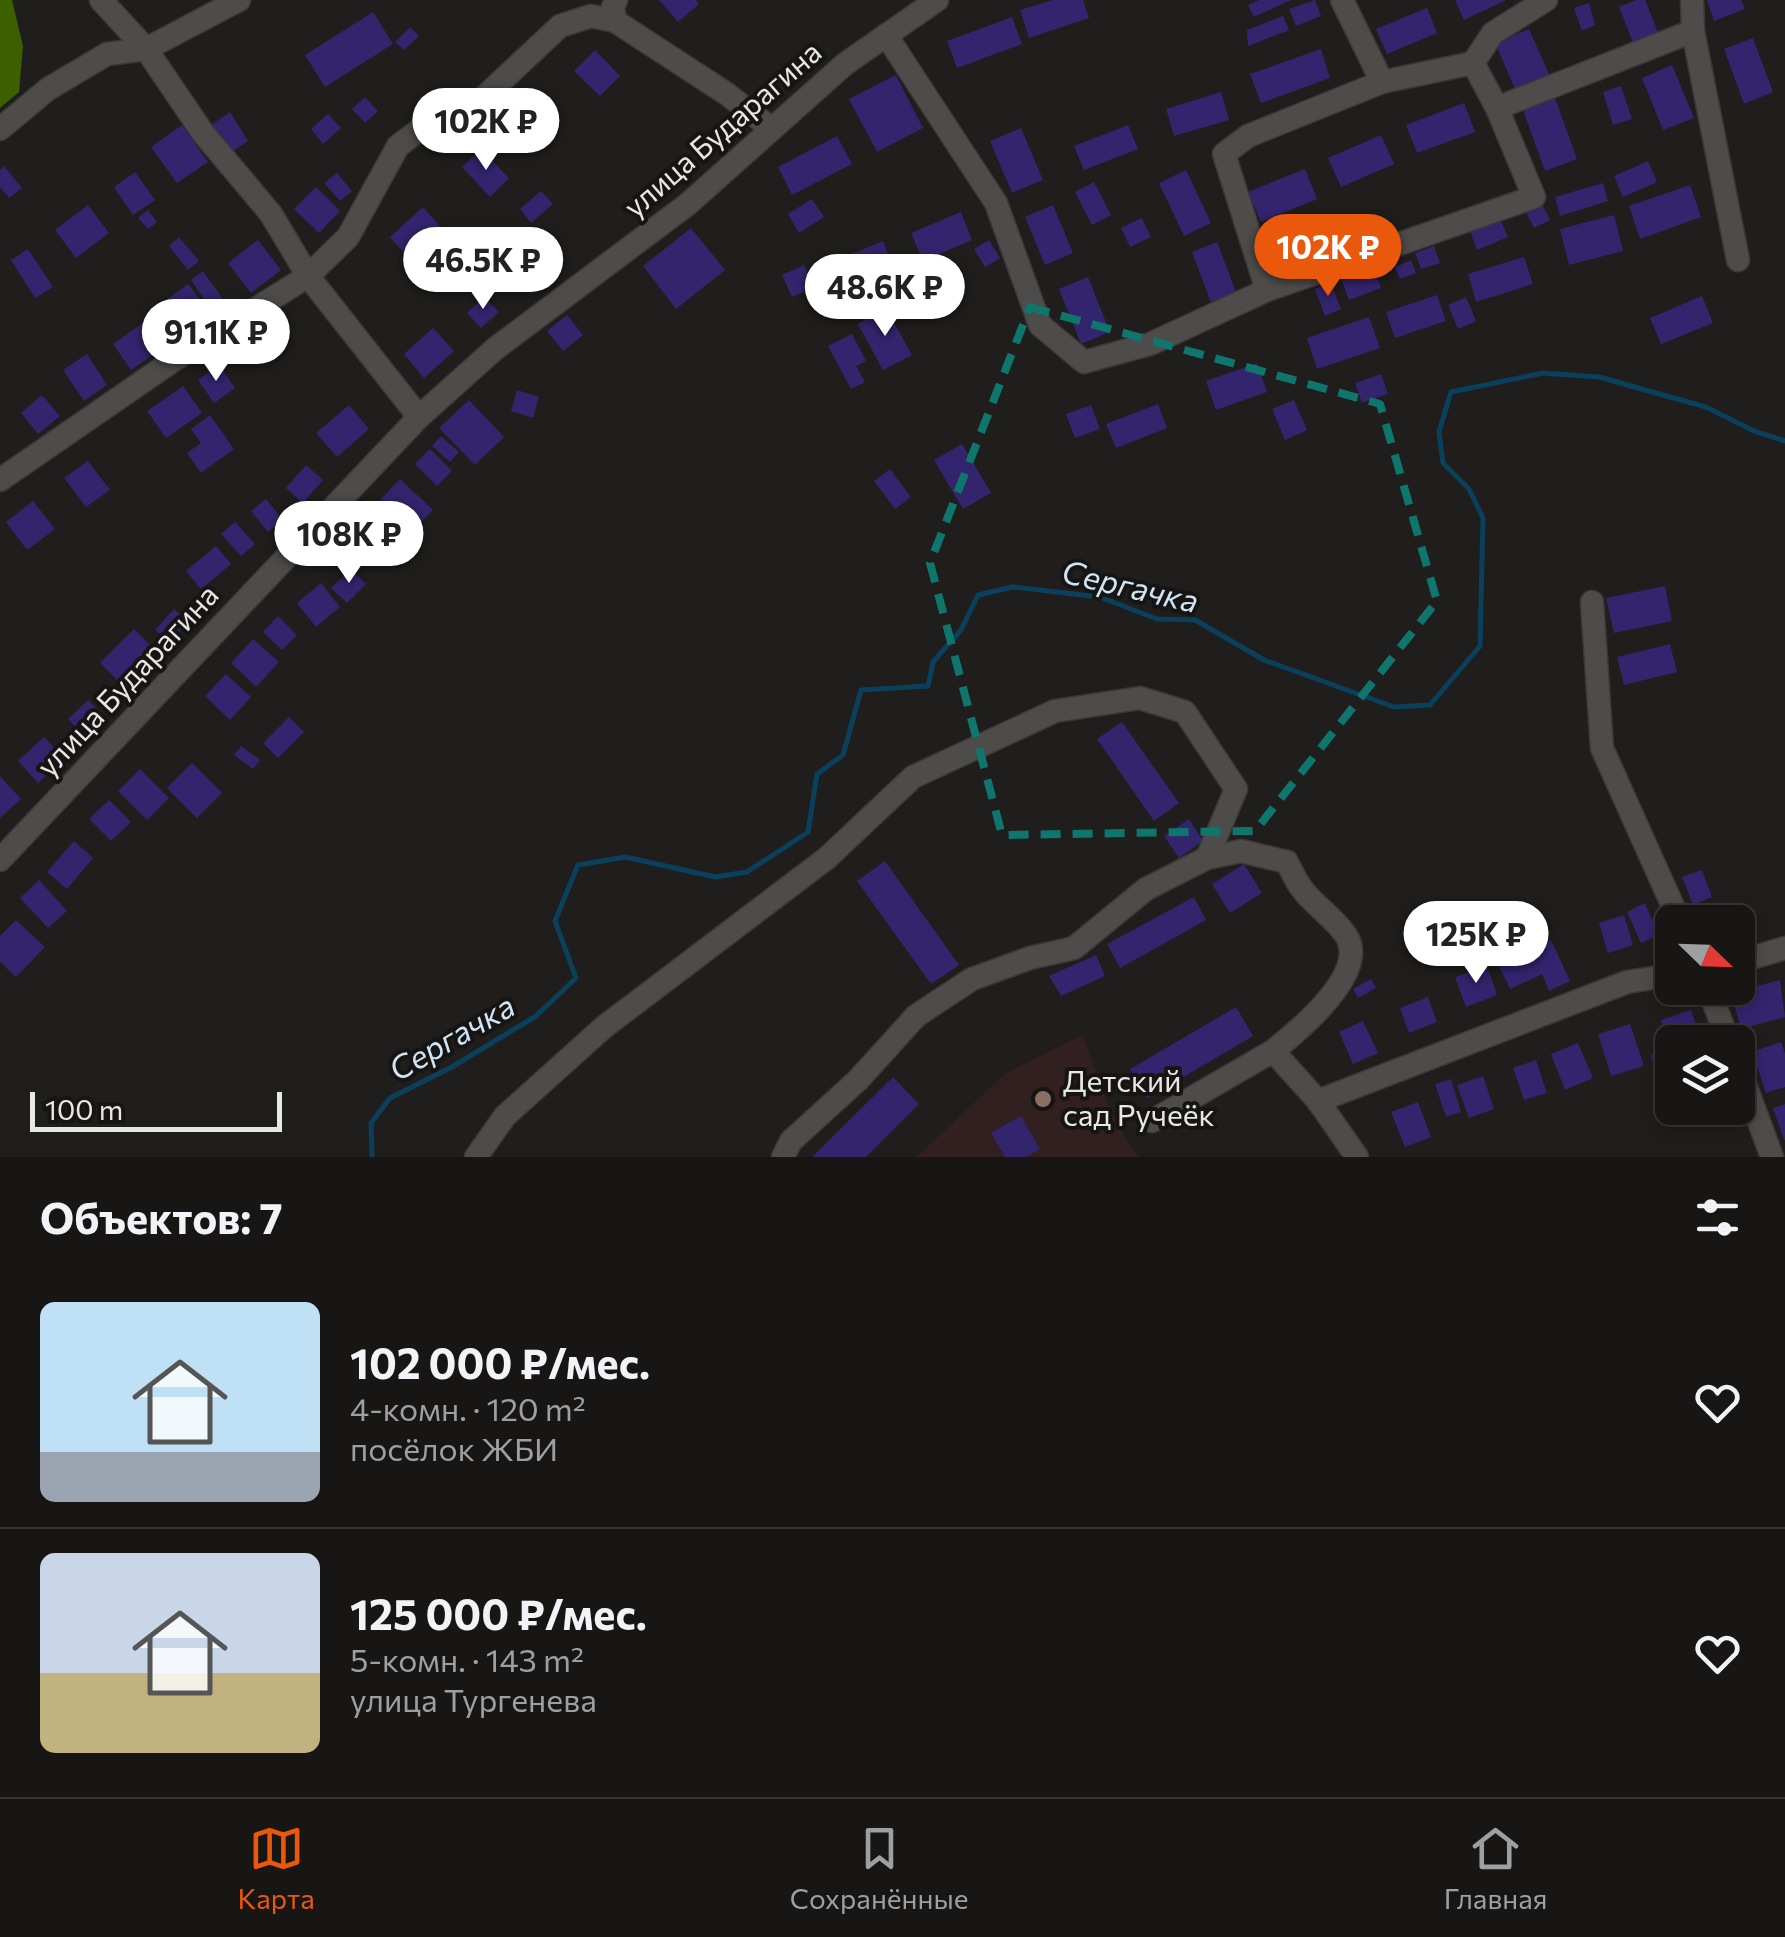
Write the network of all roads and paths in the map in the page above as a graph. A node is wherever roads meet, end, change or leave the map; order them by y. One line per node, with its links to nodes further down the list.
1 (100, 0): 10 (street)
2 (238, 0): 10 (street)
3 (937, 0): 9 (street, улица Бударагина)
4 (1342, 0): 12 (street)
5 (1546, 0): 11 (street)
6 (1692, 0): 8 (street)
7 (616, 10): 15 (street); 17 (street)
8 (1693, 30): 13 (street); 16 (street)
9 (886, 35): 15 (street, улица Бударагина); 18 (street)
10 (146, 50): 14 (street); 17 (street)
11 (1472, 63): 12 (street); 13 (street)
12 (1382, 82): 18 (street)
13 (1497, 108): 18 (street)
14 (0, 129)
15 (772, 130): 19 (street, улица Бударагина)
16 (1738, 260)
17 (308, 276): 19 (street); 20 (street)
18 (1267, 290)
19 (419, 417): 23 (street, улица Бударагина)
20 (0, 480)
21 (1592, 602): 24 (street)
22 (1207, 858): 28 (street); 32 (street); 33 (street)
23 (0, 860)
24 (1672, 905)
25 (1785, 948): 26 (street)
26 (1755, 957)
27 (1655, 978): 29 (street)
28 (1273, 1051): 29 (street); 31 (street)
29 (1318, 1101): 34 (street)
30 (1755, 1111): 35 (street)
31 (1152, 1122)
32 (476, 1157)
33 (782, 1157)
34 (1357, 1157)
35 (1772, 1157)

